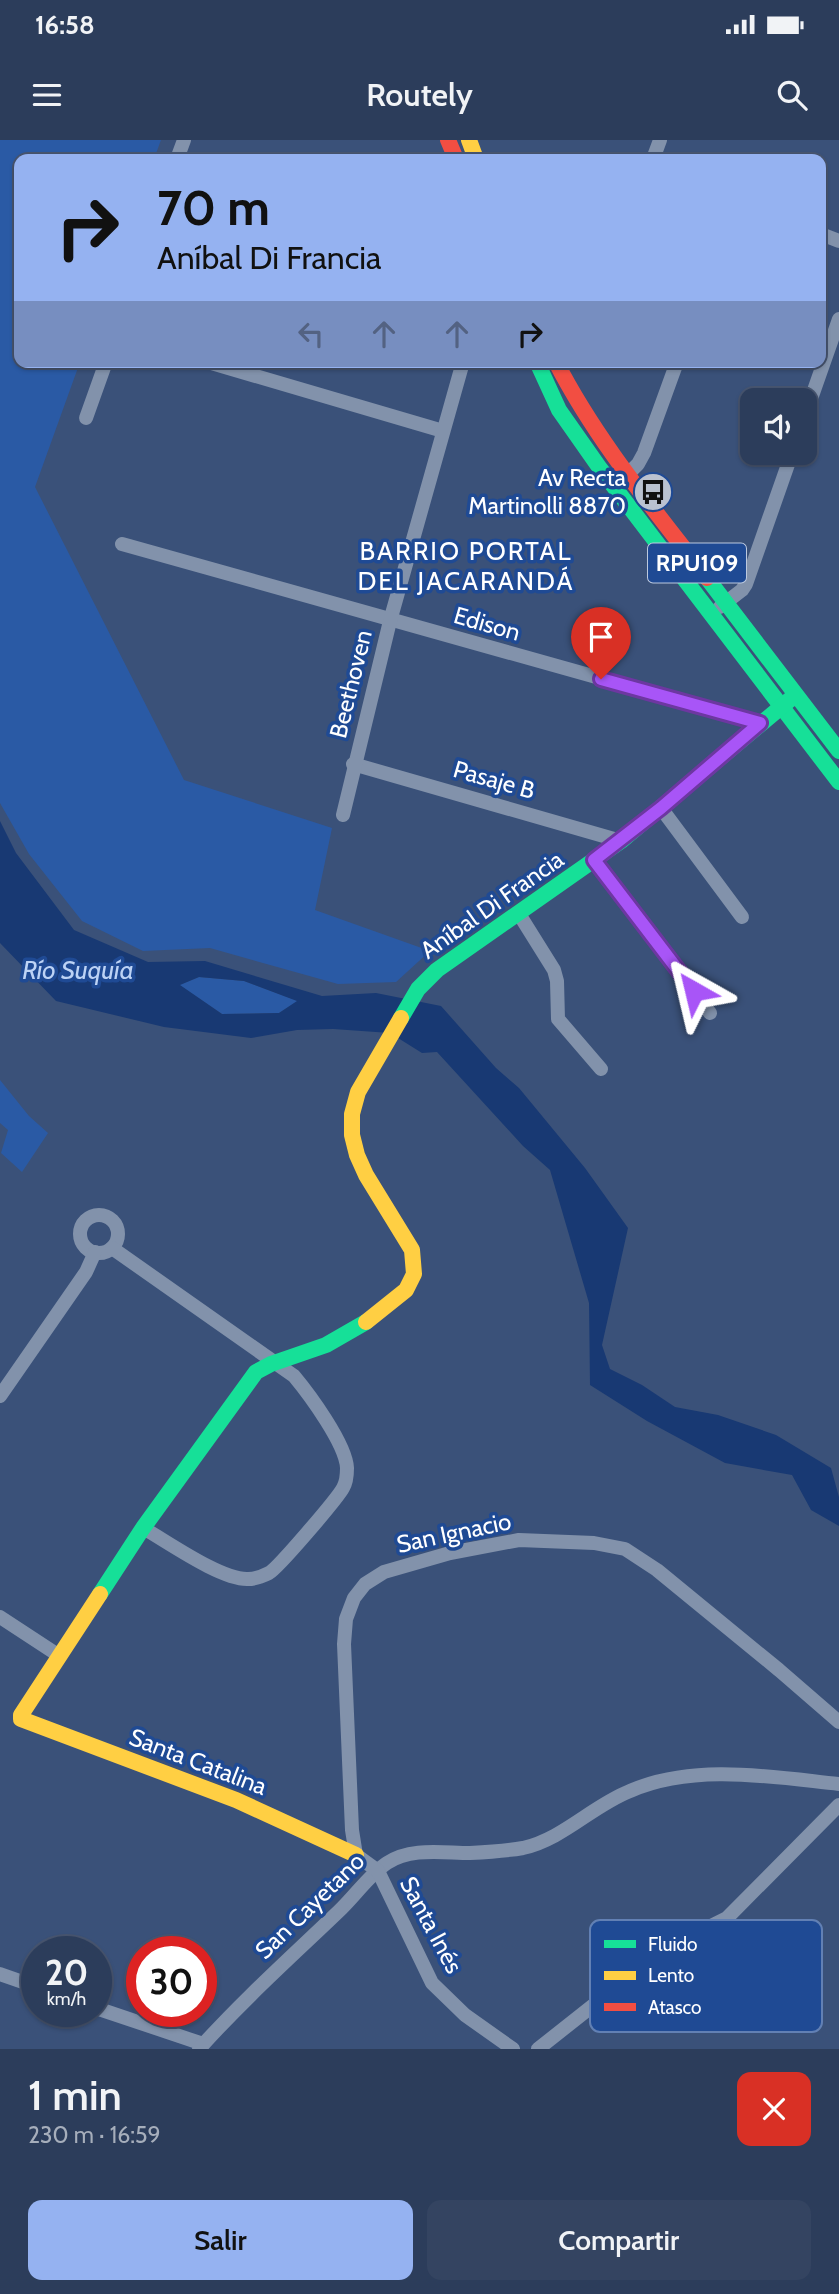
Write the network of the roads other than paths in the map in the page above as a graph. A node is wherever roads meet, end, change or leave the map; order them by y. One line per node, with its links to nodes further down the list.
1 (839, 319): 2 (street)
2 (826, 356)
3 (104, 368): 13 (street)
4 (228, 368): 14 (street)
5 (461, 368): 14 (street, Beethoven)
6 (539, 368): 11 (street, RPU109)
7 (560, 368): 11 (street)
8 (563, 368): 16 (street, RPU109)
9 (675, 368): 16 (street)
10 (822, 368): 12 (street)
11 (545, 383): 17 (street, RPU109)
12 (815, 388)
13 (86, 418)
14 (443, 431): 21 (street, Beethoven)
15 (788, 465): 19 (street)
16 (628, 475): 17 (street); 19 (street, RPU109)
17 (614, 486): 20 (street, RPU109)
18 (122, 544): 21 (street, Edison)
19 (727, 603): 20 (street); 22 (street, RPU109)
20 (711, 612): 23 (street, RPU109)
21 (390, 621): 24 (street, Edison); 26 (street, Beethoven)
22 (796, 695): 23 (street, Aníbal Di Francia); 25 (street, RPU109)
23 (781, 706): 24 (street, Aníbal Di Francia); 27 (street, RPU109)
24 (760, 723): 28 (street, Aníbal Di Francia)
25 (839, 751)
26 (353, 764): 29 (street, Beethoven); 30 (street, Pasaje B)
27 (839, 782)
28 (661, 808): 30 (street, Aníbal Di Francia); 33 (street)
29 (343, 815)
30 (621, 841): 31 (street, Aníbal Di Francia)
31 (594, 860): 32 (street, Aníbal Di Francia); 34 (street)
32 (519, 914): 35 (street); 38 (street, Aníbal Di Francia)
33 (742, 917)
34 (710, 1013)
35 (601, 1069)
36 (112, 1248): 37 (street); 37 (street); 38 (street)
37 (95, 1252): 39 (street)
38 (275, 1361): 40 (street); 40 (street)
39 (0, 1396)
40 (143, 1528): 42 (street)
41 (0, 1617): 42 (street)
42 (58, 1654): 46 (street, Santa Catalina)
43 (839, 1722): 46 (street, San Ignacio)
44 (839, 1784): 47 (street, San Cayetano)
45 (839, 1805): 48 (street)
46 (356, 1854): 47 (street)
47 (378, 1871): 53 (street, San Cayetano); 54 (street, Santa Inés)
48 (725, 1920)
49 (0, 1975): 50 (street)
50 (21, 1982)
51 (590, 2008): 55 (street)
52 (112, 2014): 53 (street)
53 (201, 2047)
54 (513, 2049)
55 (538, 2049)

